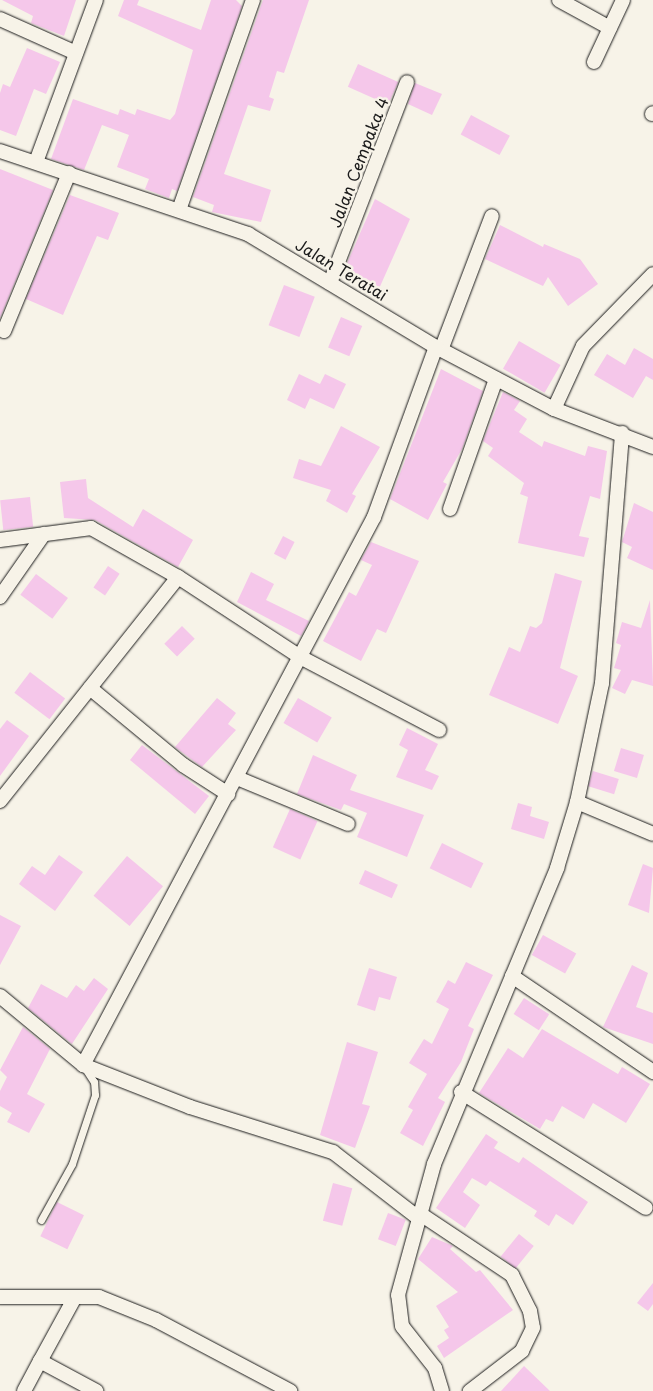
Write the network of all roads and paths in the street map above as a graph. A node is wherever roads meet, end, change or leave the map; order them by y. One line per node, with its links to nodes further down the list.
1 (96, 0): 7 (street)
2 (253, 0): 13 (street)
3 (559, 0): 6 (street)
4 (623, 0): 6 (street)
5 (0, 19): 7 (street)
6 (610, 28): 8 (street)
7 (76, 53): 11 (street)
8 (594, 62)
9 (408, 82): 16 (street, Jalan Cempaka 4)
10 (0, 151): 11 (street, Jalan Teratai)
11 (36, 162): 12 (street, Jalan Teratai)
12 (68, 173): 13 (street, Jalan Teratai); 17 (street)
13 (179, 210): 16 (street, Jalan Teratai)
14 (492, 216): 18 (street)
15 (653, 274): 20 (street)
16 (330, 283): 18 (street, Jalan Teratai)
17 (4, 332)
18 (438, 348): 19 (street, Jalan Teratai); 28 (street)
19 (496, 378): 20 (street, Jalan Teratai); 23 (street)
20 (554, 409): 21 (street, Jalan Teratai)
21 (622, 433): 22 (street, Jalan Teratai); 34 (street)
22 (653, 447)
23 (450, 509)
24 (44, 534): 25 (street); 26 (street); 27 (street)
25 (0, 540)
26 (178, 577): 28 (street); 29 (street)
27 (0, 597)
28 (302, 658): 30 (street); 31 (street)
29 (90, 688): 32 (street); 33 (street)
30 (439, 730)
31 (237, 778): 32 (street); 35 (street)
32 (228, 794): 39 (street)
33 (0, 801)
34 (577, 802): 36 (street); 37 (street)
35 (348, 824)
36 (653, 834)
37 (512, 976): 40 (street); 41 (street)
38 (0, 996): 39 (street)
39 (83, 1065): 43 (street); 44 (lane)
40 (653, 1072)
41 (461, 1092): 42 (street); 43 (street)
42 (646, 1208)
43 (418, 1215): 51 (street); 52 (street)
44 (41, 1220)
45 (0, 1297): 46 (street)
46 (74, 1299): 47 (street); 50 (street)
47 (40, 1361): 48 (street); 49 (street)
48 (24, 1391)
49 (96, 1391)
50 (290, 1391)
51 (442, 1391)
52 (470, 1391)

